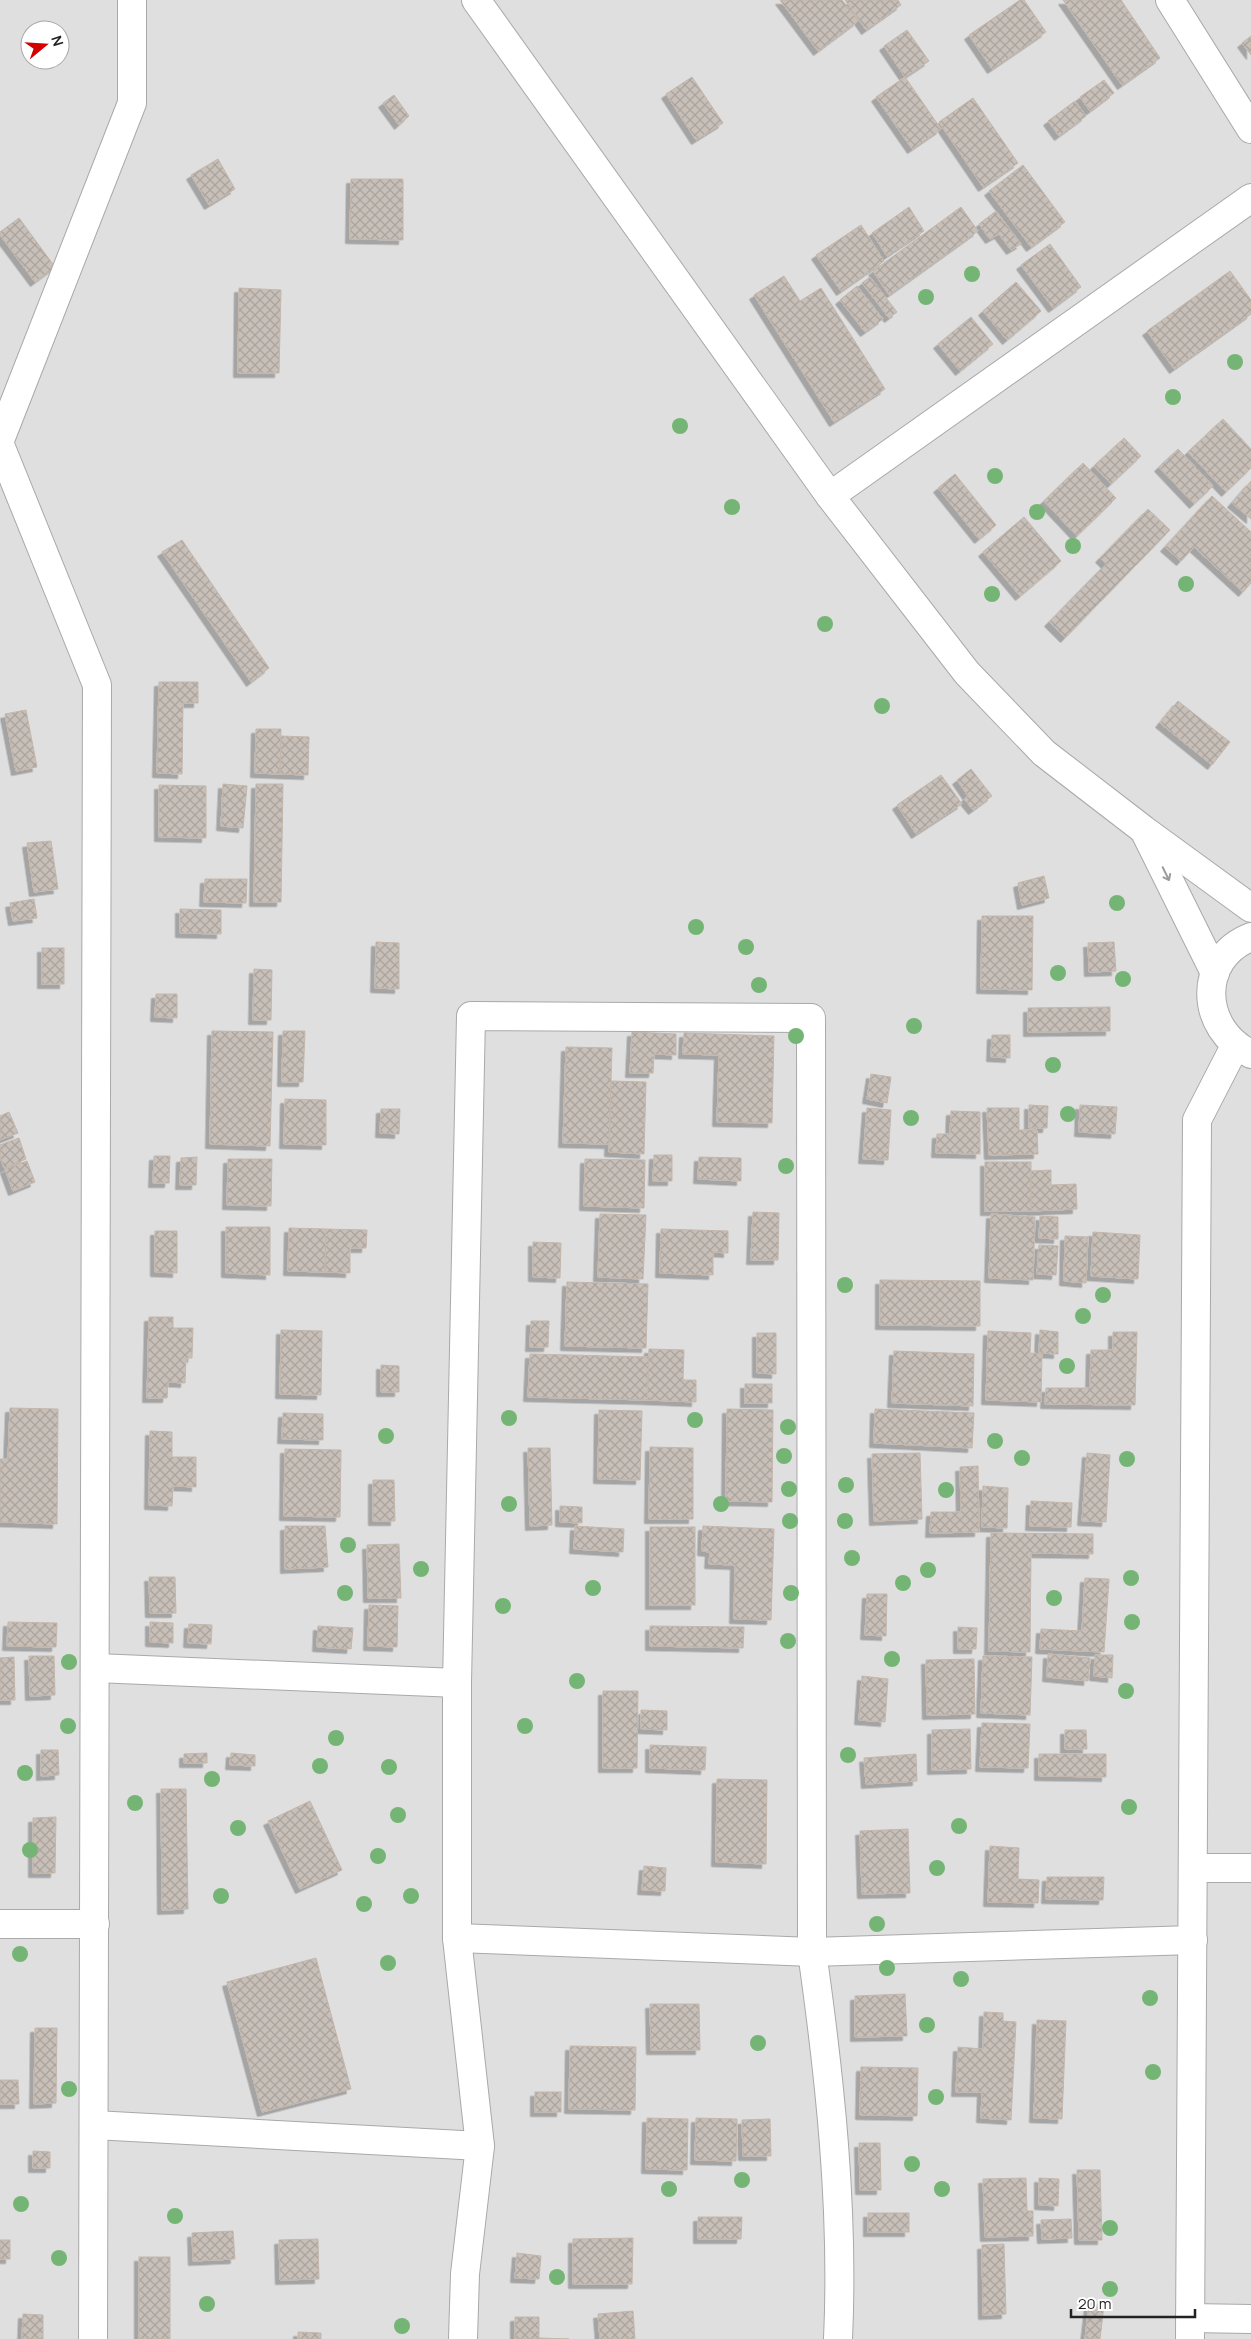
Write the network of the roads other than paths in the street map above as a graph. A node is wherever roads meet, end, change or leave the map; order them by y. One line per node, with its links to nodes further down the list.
1 (132, 0): 6 (street)
2 (476, 0): 8 (street)
3 (1170, 0): 4 (street)
4 (1251, 129)
5 (1251, 198): 8 (street)
6 (0, 440)
7 (0, 445): 14 (street)
8 (830, 496): 9 (street)
9 (1144, 830): 10 (street); 12 (street, one-way to 12)
10 (1251, 908)
11 (1251, 937): 12 (street)
12 (1214, 973): 13 (street)
13 (1243, 1050): 16 (street)
14 (96, 1668): 15 (street); 19 (street)
15 (457, 1683): 20 (street); 22 (street)
16 (1193, 1868): 17 (street); 21 (street)
17 (1251, 1868)
18 (0, 1924): 19 (street)
19 (94, 1924): 23 (street)
20 (457, 1938): 22 (street); 24 (street)
21 (1193, 1940): 22 (street); 26 (street)
22 (812, 1952): 29 (street)
23 (94, 2125): 24 (street); 27 (street)
24 (480, 2146): 28 (street)
25 (1251, 2319): 26 (street)
26 (1190, 2329)
27 (93, 2339)
28 (463, 2339)
29 (838, 2339)

